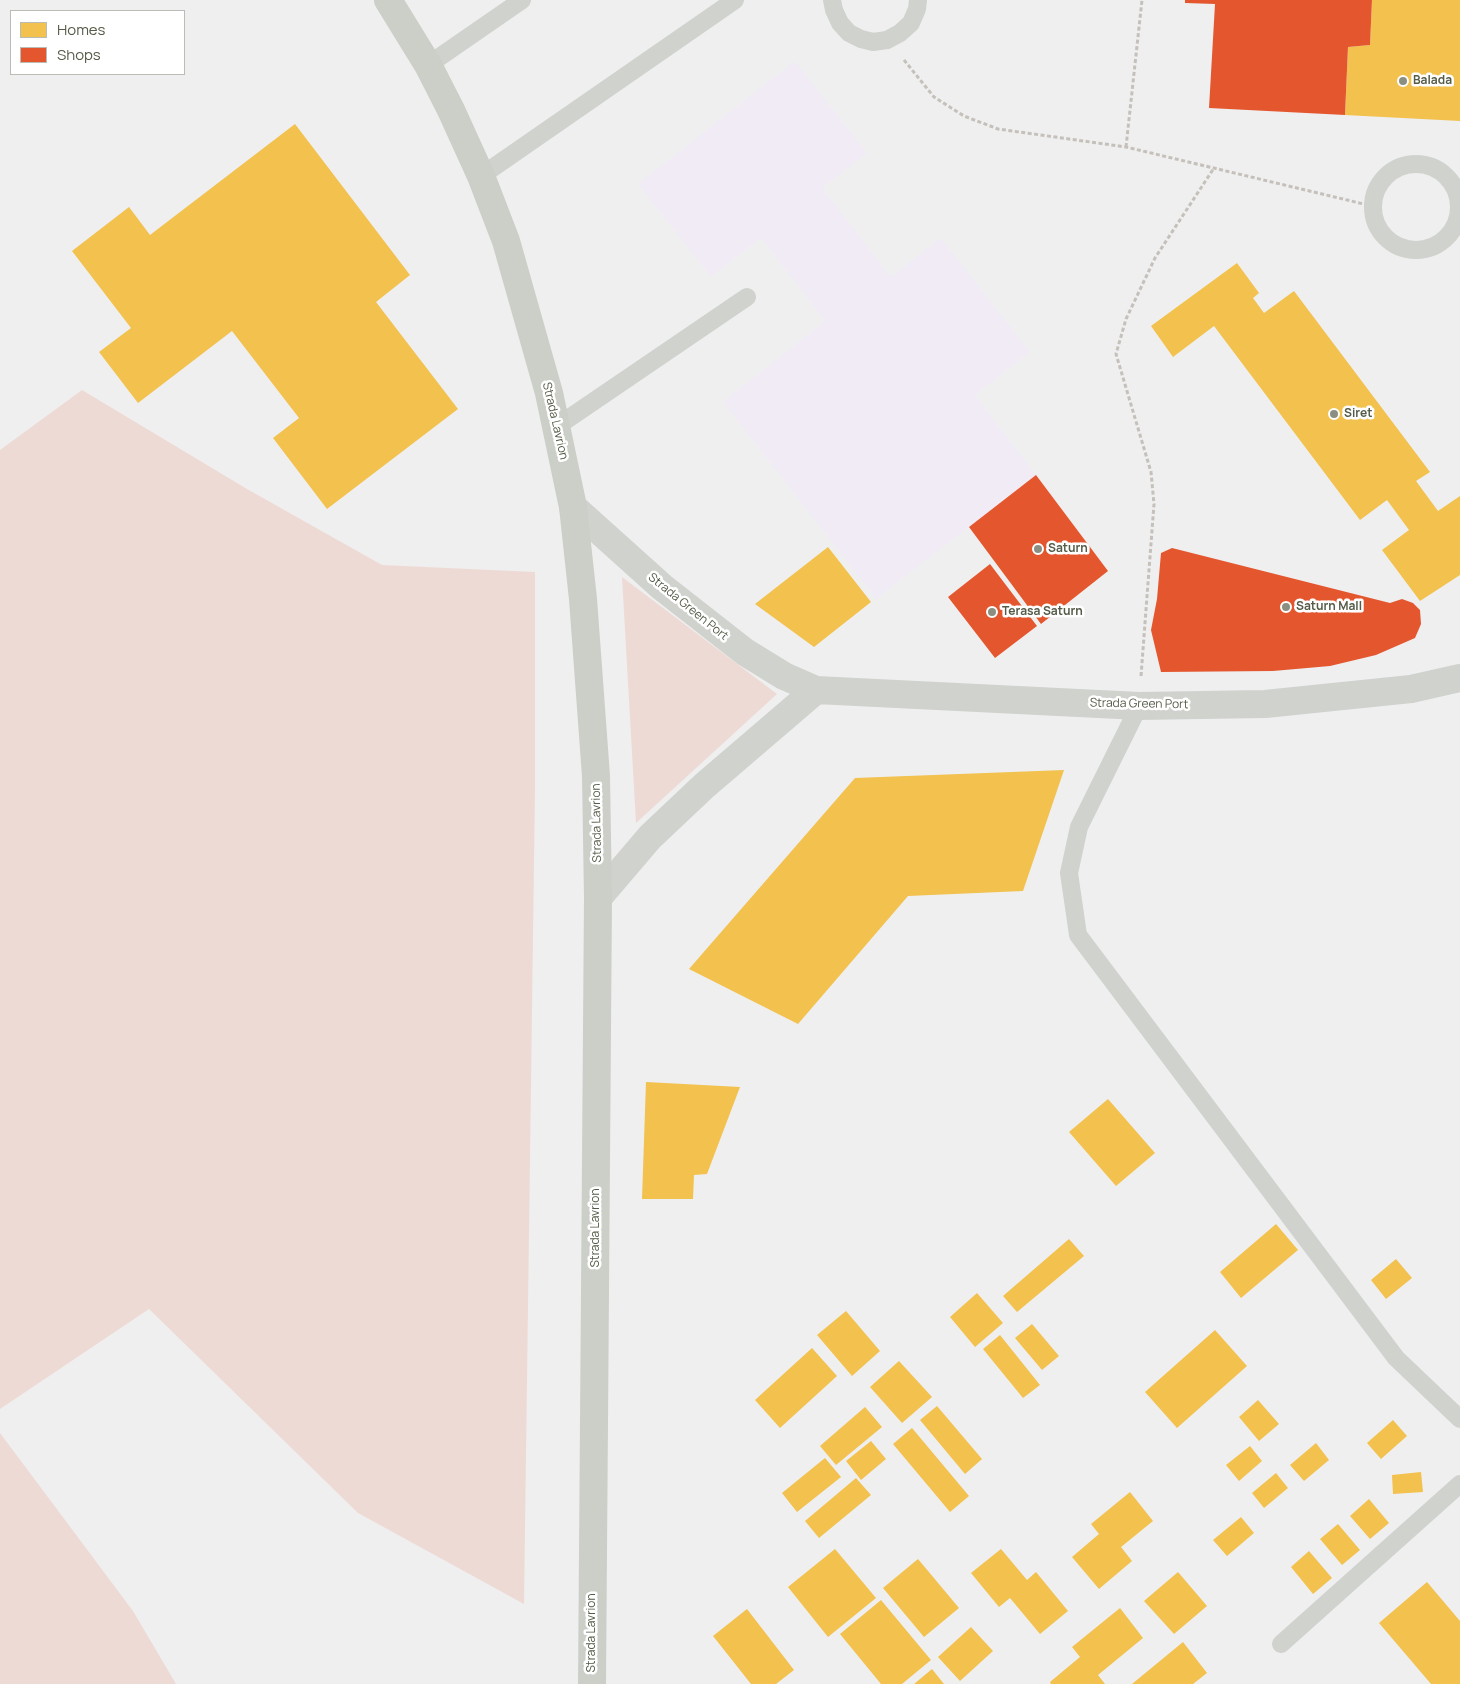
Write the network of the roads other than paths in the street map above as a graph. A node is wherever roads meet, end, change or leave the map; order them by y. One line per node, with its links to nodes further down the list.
1 (388, 0): 6 (main road, Strada Lavrion)
2 (522, 0): 6 (lane)
3 (735, 0): 7 (lane)
4 (832, 0): 5 (lane)
5 (918, 0)
6 (428, 65): 7 (main road, Strada Lavrion)
7 (481, 176): 10 (main road, Strada Lavrion)
8 (1459, 201): 8 (lane)
9 (747, 298): 10 (lane)
10 (556, 427): 11 (main road, Strada Lavrion)
11 (572, 507): 13 (street, Strada Green Port); 15 (main road, Strada Lavrion)
12 (1460, 678): 14 (street, Strada Green Port)
13 (816, 690): 14 (street, Strada Green Port); 15 (street)
14 (1139, 706): 16 (lane)
15 (598, 898): 19 (main road, Strada Lavrion)
16 (1460, 1419)
17 (1460, 1484): 18 (lane)
18 (1281, 1644)
19 (592, 1684)

